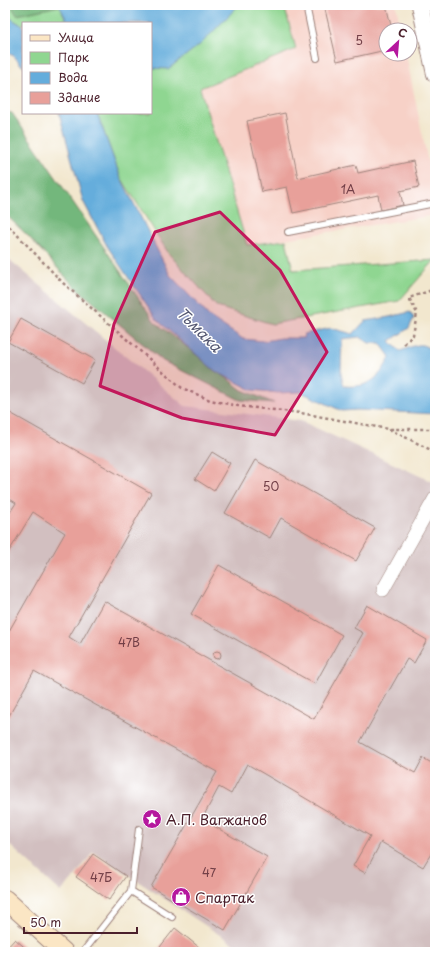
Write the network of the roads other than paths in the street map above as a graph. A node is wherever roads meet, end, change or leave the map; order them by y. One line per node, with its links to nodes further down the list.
1 (306, 5): 3 (lane)
2 (420, 5): 4 (street)
3 (317, 58)
4 (435, 74)
5 (435, 203): 6 (lane)
6 (288, 232)
7 (435, 498): 8 (street)
8 (383, 590)
9 (139, 829): 10 (lane)
10 (131, 891): 12 (lane); 14 (lane)
11 (5, 899): 13 (main road)
12 (172, 917)
13 (64, 952)
14 (83, 952)

